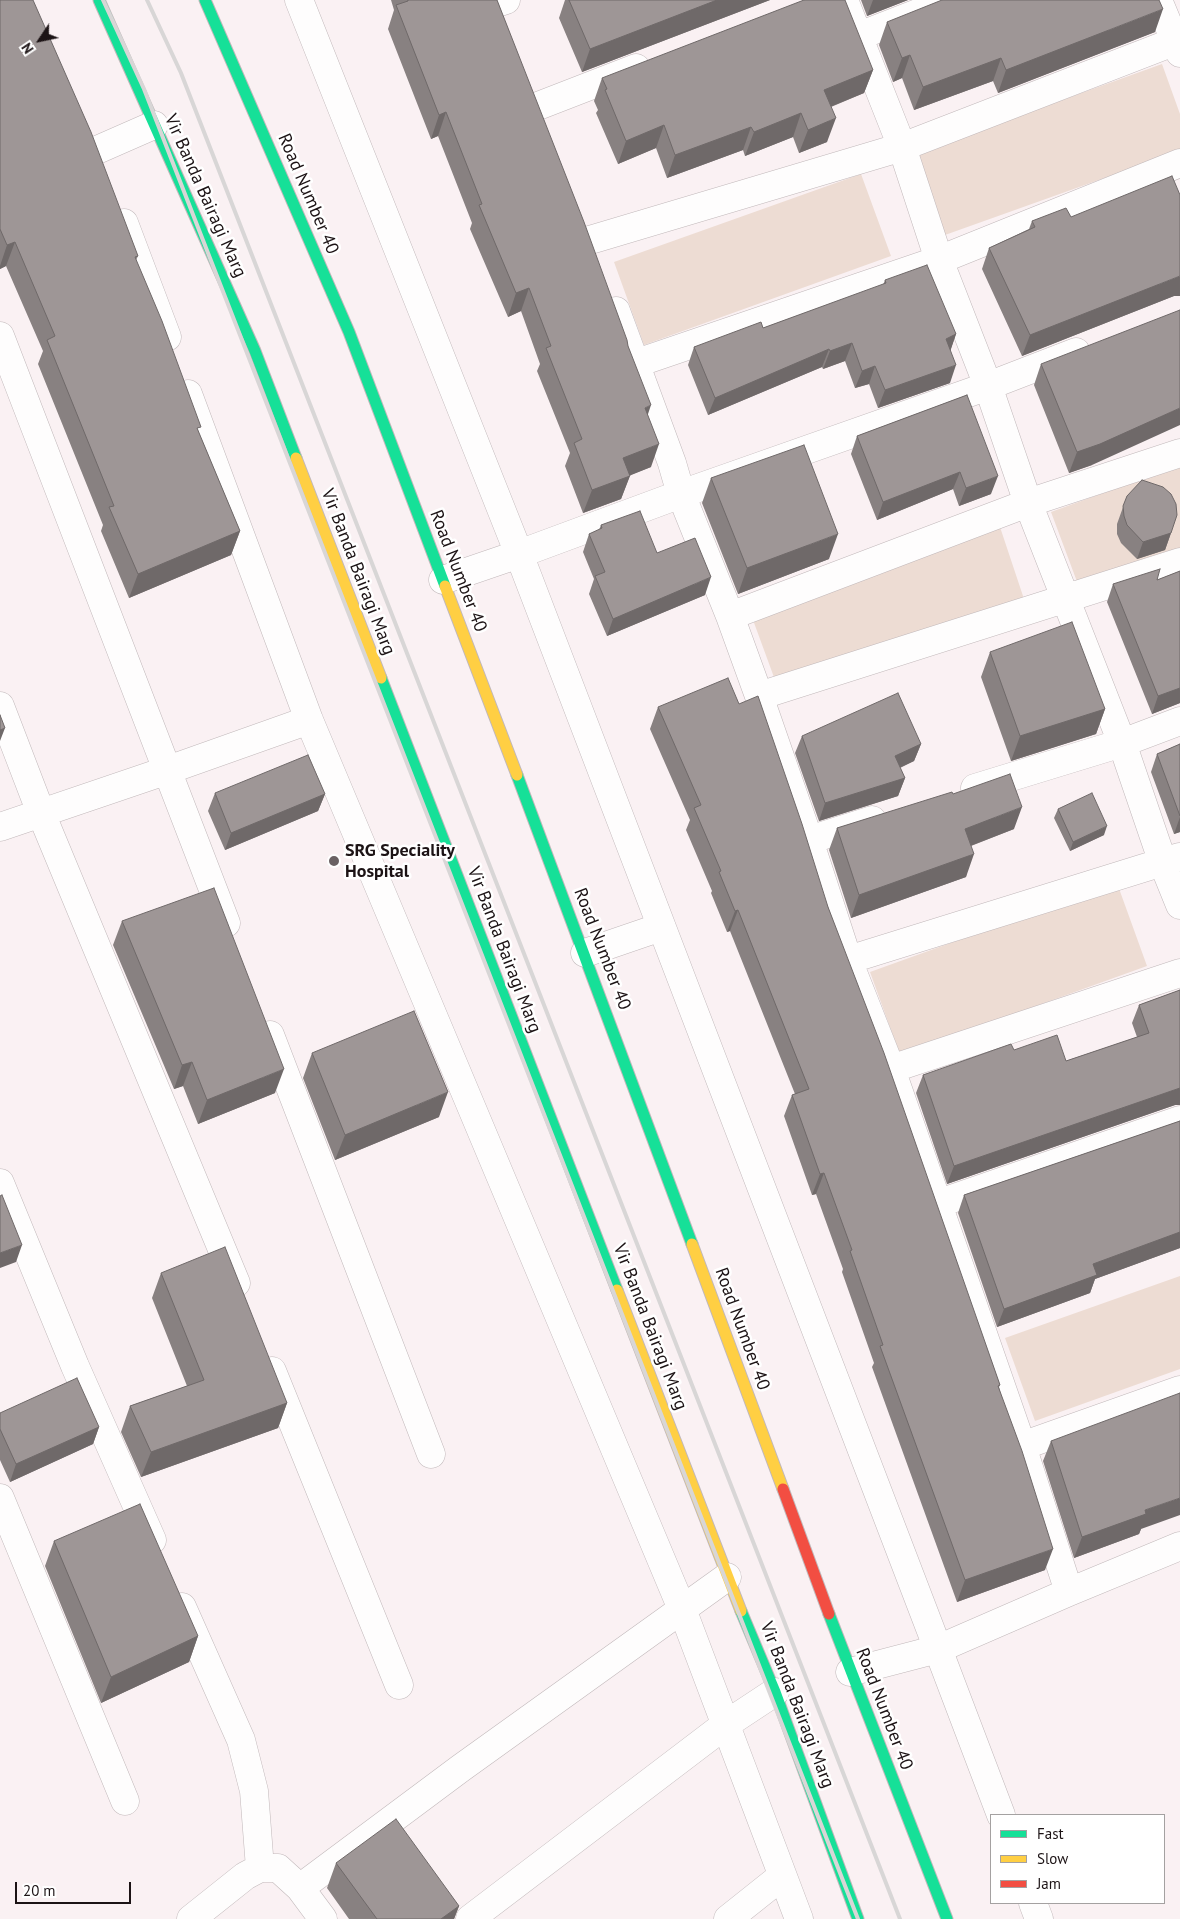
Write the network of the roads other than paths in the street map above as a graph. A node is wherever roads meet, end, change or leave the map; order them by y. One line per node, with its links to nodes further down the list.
1 (99, 0): 15 (main road, Vir Banda Bairagi Marg)
2 (205, 0): 32 (main road, Road Number 40)
3 (299, 0): 30 (street)
4 (844, 0): 9 (street)
5 (951, 0): 9 (street)
6 (1158, 0): 10 (street)
7 (500, 1): 8 (street)
8 (507, 29)
9 (859, 36): 17 (street)
10 (1178, 47): 17 (street)
11 (657, 60): 13 (street)
12 (527, 80): 13 (street)
13 (538, 106): 16 (street)
14 (86, 124): 15 (street)
15 (154, 125): 65 (main road, Vir Banda Bairagi Marg)
16 (548, 133)
17 (902, 148): 21 (street); 22 (street)
18 (1180, 163): 21 (street)
19 (115, 197): 37 (street)
20 (580, 213): 22 (street)
21 (940, 260): 25 (street); 26 (street)
22 (599, 264): 25 (street)
23 (0, 336): 40 (street)
24 (1098, 344): 26 (street)
25 (634, 364): 28 (street)
26 (988, 386): 28 (street); 29 (street)
27 (1180, 452): 29 (street)
28 (681, 494): 30 (street); 34 (street)
29 (1028, 503): 33 (street); 34 (street)
30 (519, 554): 32 (street); 48 (street)
31 (1180, 562): 33 (street)
32 (443, 580): 50 (main road, Road Number 40)
33 (1064, 600): 35 (street); 39 (street)
34 (730, 616): 35 (street)
35 (759, 696): 45 (street)
36 (0, 706): 42 (street)
37 (309, 720): 40 (street); 67 (street)
38 (1180, 722): 39 (street)
39 (1122, 743): 41 (street); 46 (street)
40 (168, 770): 42 (street); 49 (street)
41 (951, 796)
42 (41, 813): 44 (street); 58 (street)
43 (894, 813): 45 (street)
44 (0, 827)
45 (809, 840): 51 (street)
46 (1171, 860): 47 (street); 51 (street)
47 (1180, 905)
48 (661, 927): 50 (street); 68 (street)
49 (235, 946)
50 (585, 953): 69 (main road, Road Number 40)
51 (848, 960): 54 (street)
52 (1180, 973): 54 (street)
53 (260, 1011): 62 (street)
54 (891, 1069): 57 (street)
55 (1180, 1120): 57 (street)
56 (0, 1183): 75 (street)
57 (937, 1204): 61 (street)
58 (246, 1307)
59 (261, 1344): 70 (street)
60 (1180, 1390): 61 (street)
61 (1022, 1446): 66 (street)
62 (431, 1454)
63 (0, 1498): 73 (street)
64 (1180, 1546): 66 (street)
65 (727, 1577): 67 (street); 71 (main road, Vir Banda Bairagi Marg)
66 (1069, 1592): 68 (street)
67 (682, 1609): 72 (street); 77 (street)
68 (938, 1649): 69 (street); 74 (street)
69 (850, 1672): 85 (main road, Road Number 40)
70 (399, 1685)
71 (775, 1692): 72 (street); 84 (main road, Vir Banda Bairagi Marg)
72 (725, 1725): 76 (street); 81 (street)
73 (124, 1801)
74 (1000, 1814)
75 (260, 1868): 77 (street); 79 (street)
76 (782, 1876): 82 (street); 83 (street)
77 (300, 1888): 80 (street)
78 (1033, 1904): 86 (street)
79 (191, 1919)
80 (323, 1919)
81 (470, 1919)
82 (728, 1919)
83 (799, 1919)
84 (858, 1919)
85 (947, 1919)
86 (1039, 1919)

